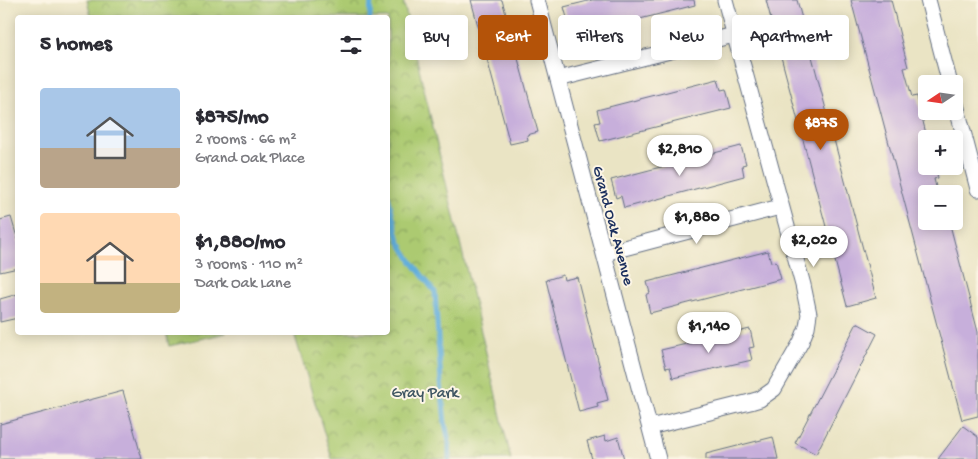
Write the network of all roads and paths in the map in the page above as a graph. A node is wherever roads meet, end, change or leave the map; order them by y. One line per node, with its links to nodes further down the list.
1 (537, 0): 8 (street, Grand Oak Avenue)
2 (725, 0): 4 (street)
3 (928, 0): 7 (street)
4 (732, 26)
5 (732, 35): 8 (street)
6 (741, 60): 11 (street)
7 (948, 75)
8 (558, 79): 12 (street, Grand Oak Avenue)
9 (960, 120): 10 (street)
10 (978, 189)
11 (780, 207): 12 (street); 13 (street)
12 (605, 253): 13 (street, Grand Oak Avenue)
13 (650, 427): 14 (street, Grand Oak Avenue)
14 (658, 459)

